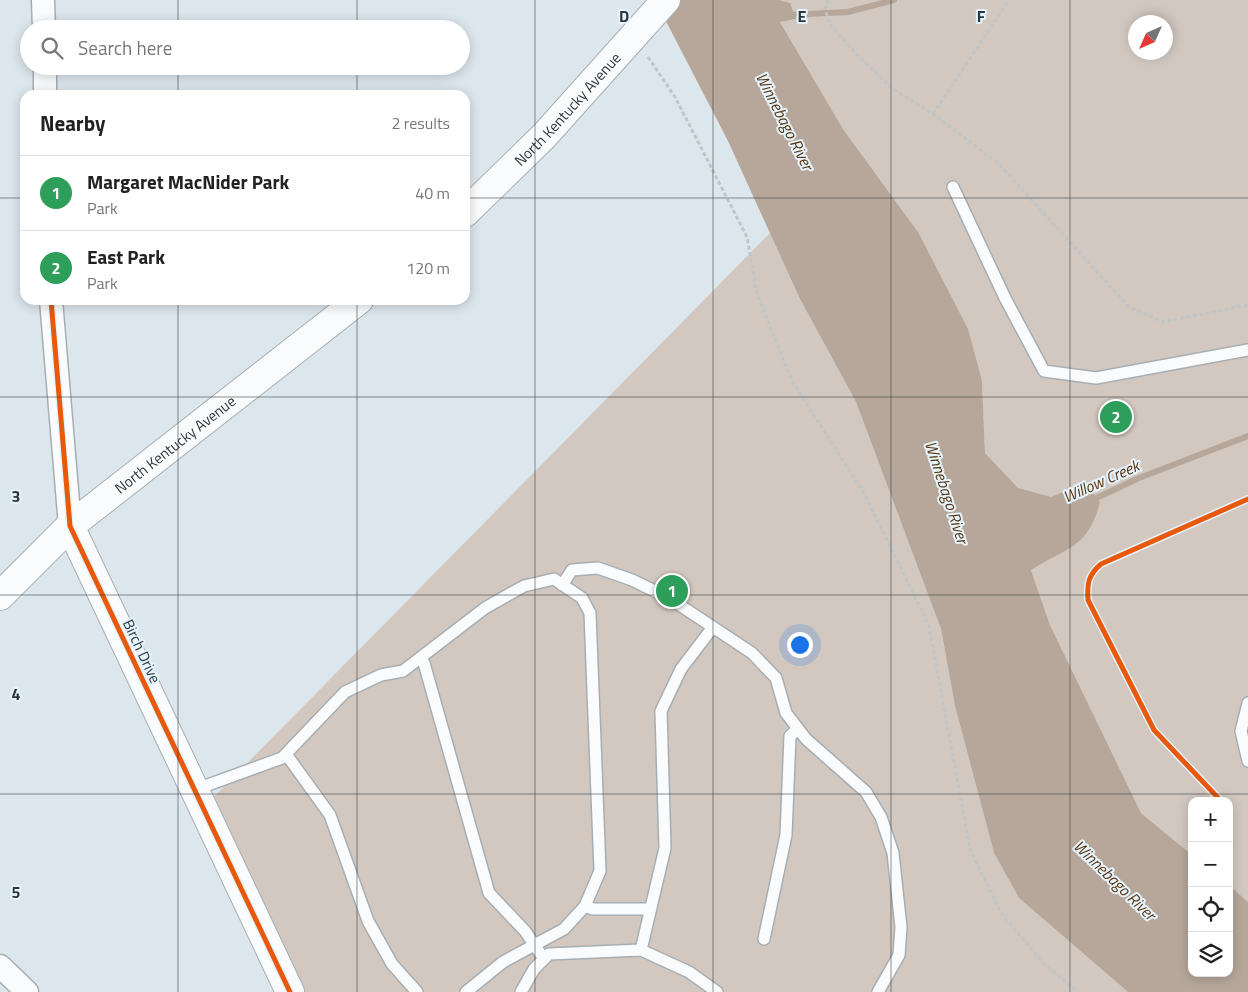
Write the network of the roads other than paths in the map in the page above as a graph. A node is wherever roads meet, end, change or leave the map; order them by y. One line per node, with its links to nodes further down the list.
1 (42, 0): 3 (street)
2 (666, 0): 7 (main road, North Kentucky Avenue)
3 (43, 20)
4 (45, 75): 5 (street)
5 (45, 90)
6 (953, 187): 10 (lane)
7 (470, 208)
8 (51, 305): 11 (street, Birch Drive)
9 (353, 305): 11 (main road, North Kentucky Avenue)
10 (1248, 350)
11 (70, 526): 13 (main road, North Kentucky Avenue); 20 (main road, Birch Drive)
12 (562, 585): 14 (lane); 15 (lane); 21 (lane)
13 (0, 596)
14 (712, 627): 17 (lane); 22 (lane)
15 (421, 658): 18 (lane); 24 (lane)
16 (1248, 703): 19 (lane)
17 (798, 729): 23 (lane); 34 (lane)
18 (286, 754): 20 (lane); 30 (lane)
19 (1248, 761)
20 (194, 790): 29 (main road, Birch Drive)
21 (585, 906): 22 (lane); 24 (lane)
22 (651, 909): 25 (lane)
23 (764, 939)
24 (533, 946): 26 (lane); 31 (lane)
25 (641, 950): 26 (lane); 33 (lane)
26 (544, 959): 32 (lane)
27 (0, 966): 28 (street)
28 (27, 992)
29 (290, 992)
30 (417, 992)
31 (466, 992)
32 (521, 992)
33 (717, 992)
34 (878, 992)

